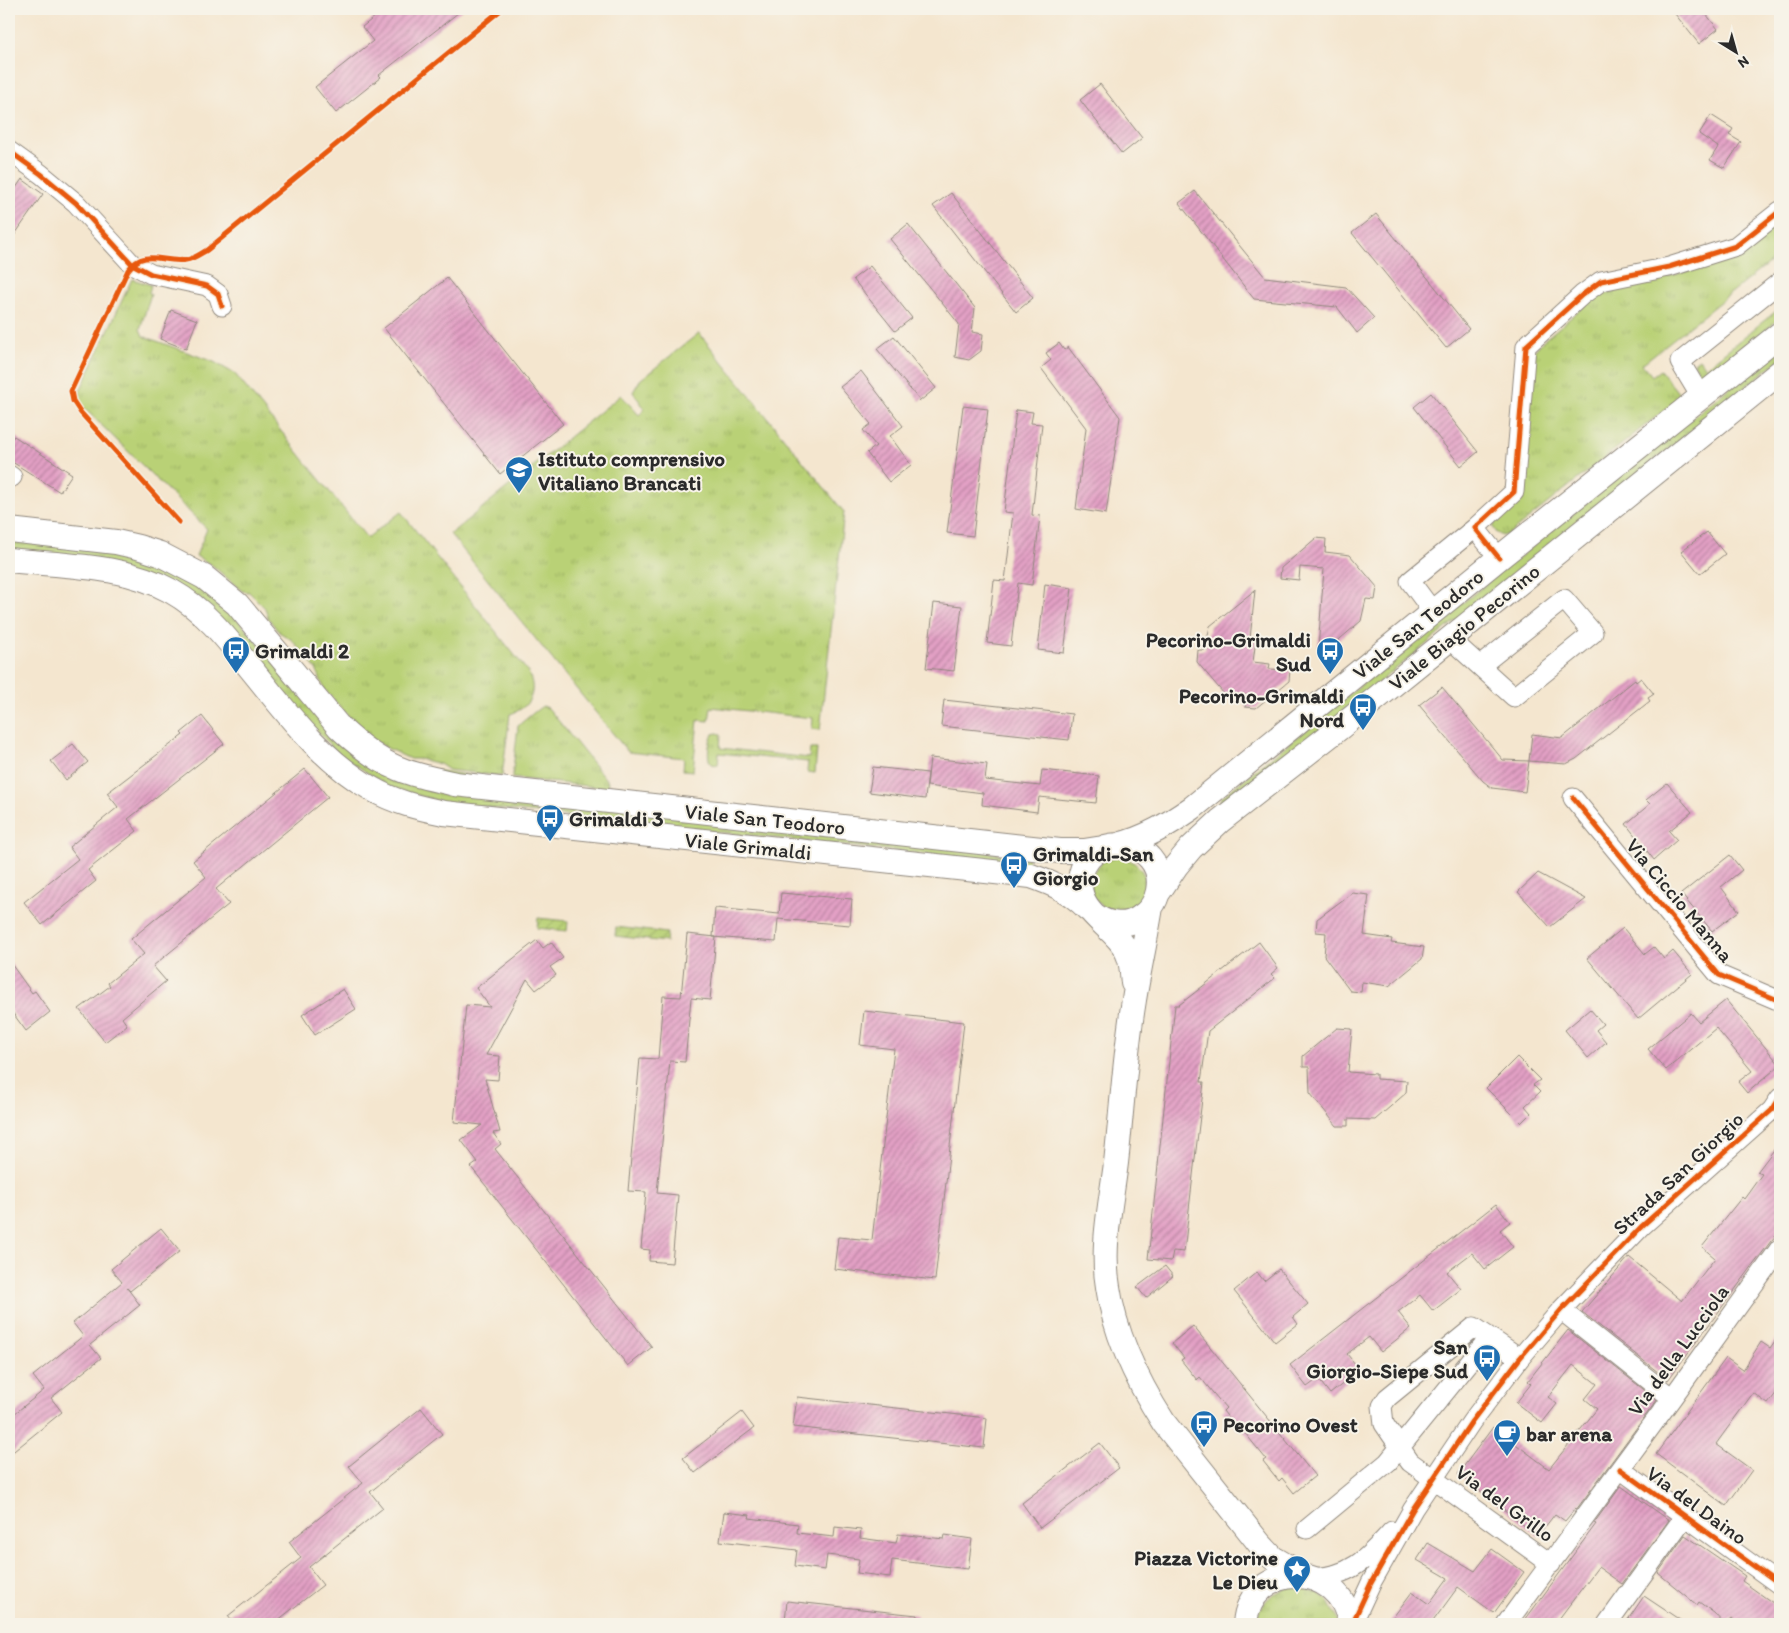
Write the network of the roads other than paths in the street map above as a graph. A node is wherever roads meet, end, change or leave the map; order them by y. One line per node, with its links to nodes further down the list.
1 (9, 152): 4 (street)
2 (1780, 211): 8 (street)
3 (1780, 282): 7 (street)
4 (222, 306)
5 (1780, 334): 7 (main road, Viale San Teodoro)
6 (1780, 372): 13 (main road, Viale Biagio Pecorino)
7 (1701, 397): 10 (main road, Viale San Teodoro)
8 (1475, 528): 10 (street); 12 (street)
9 (9, 530): 16 (main road, Viale San Teodoro)
10 (1499, 558): 12 (main road, Viale San Teodoro)
11 (9, 560): 18 (main road, Viale Grimaldi)
12 (1433, 612): 16 (main road, Viale San Teodoro)
13 (1450, 639): 14 (street); 17 (main road, Viale Biagio Pecorino)
14 (1480, 666): 14 (street)
15 (1573, 798): 20 (street, Via Ciccio Manna)
16 (1111, 846): 17 (main road); 18 (main road)
17 (1155, 900): 18 (main road); 19 (main road)
18 (1092, 913): 19 (main road, Viale Grimaldi)
19 (1134, 1000): 34 (main road)
20 (1780, 1001)
21 (1780, 1098): 23 (street, Strada San Giorgio)
22 (1780, 1248): 26 (street, Via della Lucciola)
23 (1562, 1310): 25 (street, Strada San Giorgio); 26 (street)
24 (1489, 1338): 25 (street); 27 (street); 27 (street, Via del Grillo)
25 (1520, 1358): 29 (street, Strada San Giorgio)
26 (1672, 1398): 28 (street, Via della Lucciola)
27 (1401, 1449): 29 (street, Via del Grillo); 32 (street)
28 (1620, 1469): 31 (street, Via del Daino); 33 (street, Via della Lucciola)
29 (1433, 1478): 30 (street, Strada San Giorgio); 33 (street, Via del Grillo)
30 (1413, 1509): 35 (street); 38 (street)
31 (1685, 1516): 36 (street, Via del Daino); 40 (street)
32 (1307, 1529)
33 (1551, 1564): 39 (street, Via della Lucciola)
34 (1276, 1568): 35 (main road); 37 (main road)
35 (1309, 1577): 38 (main road)
36 (1780, 1585)
37 (1245, 1624)
38 (1351, 1624)
39 (1506, 1624)
40 (1607, 1624)

